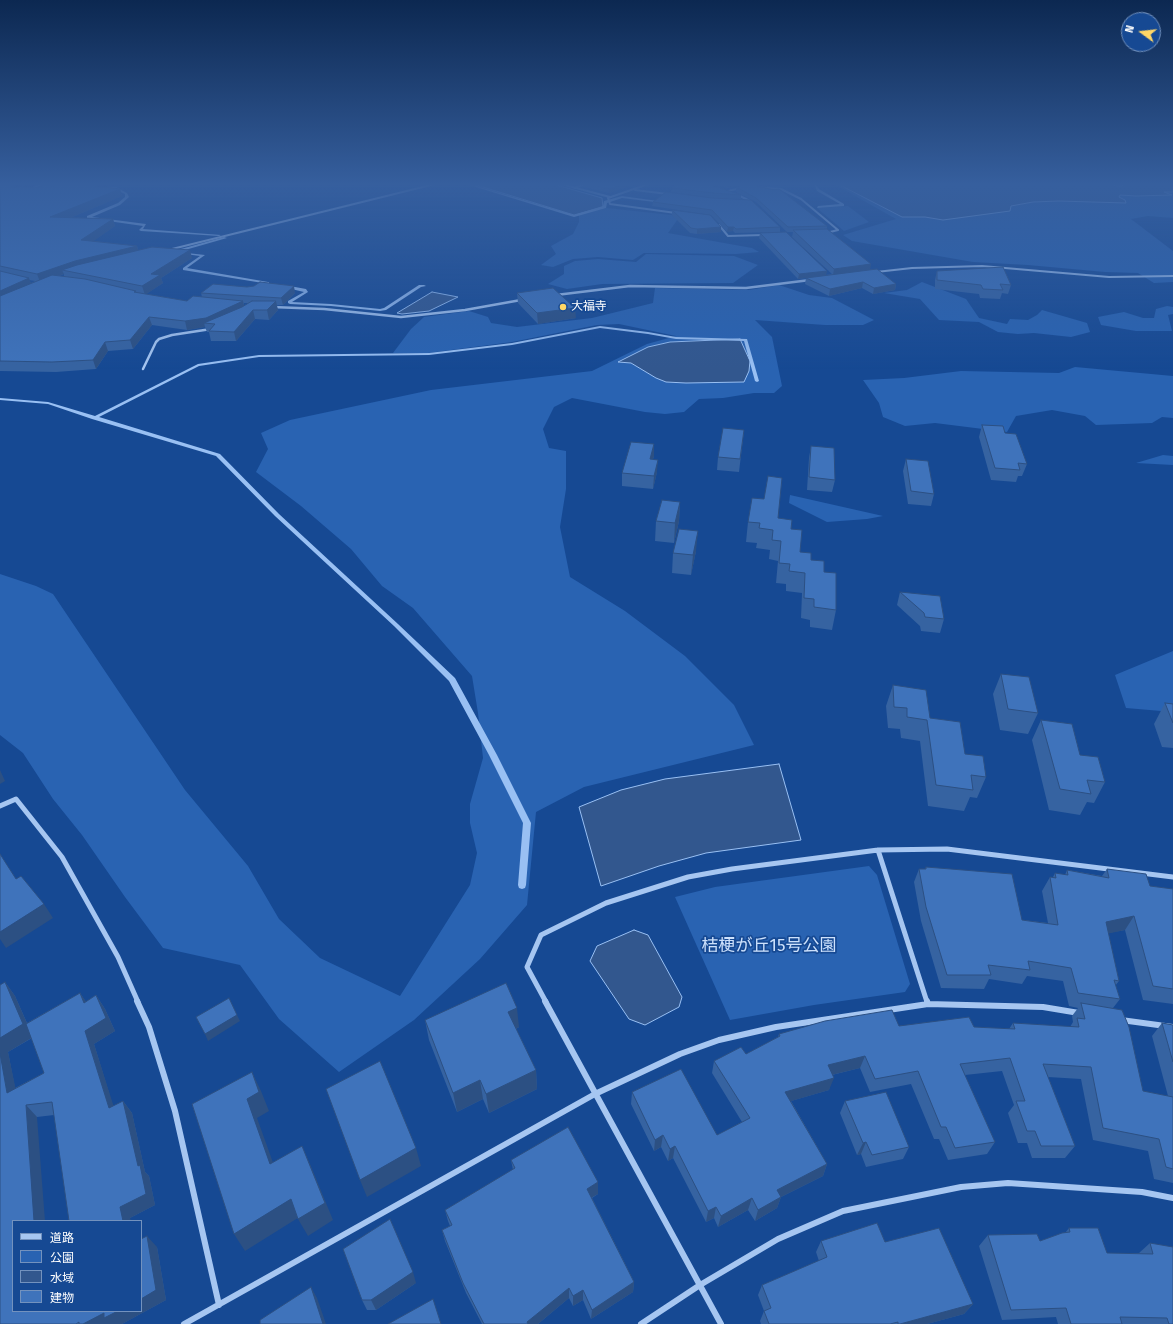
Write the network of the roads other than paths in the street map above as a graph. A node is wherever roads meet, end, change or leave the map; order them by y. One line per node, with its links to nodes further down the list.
1 (184, 246): 2 (street)
2 (167, 250)
3 (875, 272): 4 (street)
4 (1173, 276)
5 (817, 279): 6 (street)
6 (551, 296)
7 (528, 299): 8 (street)
8 (267, 307)
9 (214, 327): 10 (street)
10 (143, 369)
11 (0, 806): 21 (street)
12 (878, 850): 13 (street); 14 (street); 18 (street)
13 (1173, 877)
14 (928, 1004): 15 (street); 18 (street)
15 (1083, 1013)
16 (1114, 1018): 17 (street)
17 (1173, 1027)
18 (595, 1094): 20 (street); 21 (street)
19 (1173, 1198): 20 (street)
20 (700, 1285): 23 (street); 24 (street)
21 (219, 1305): 22 (street)
22 (184, 1324)
23 (641, 1324)
24 (721, 1324)

